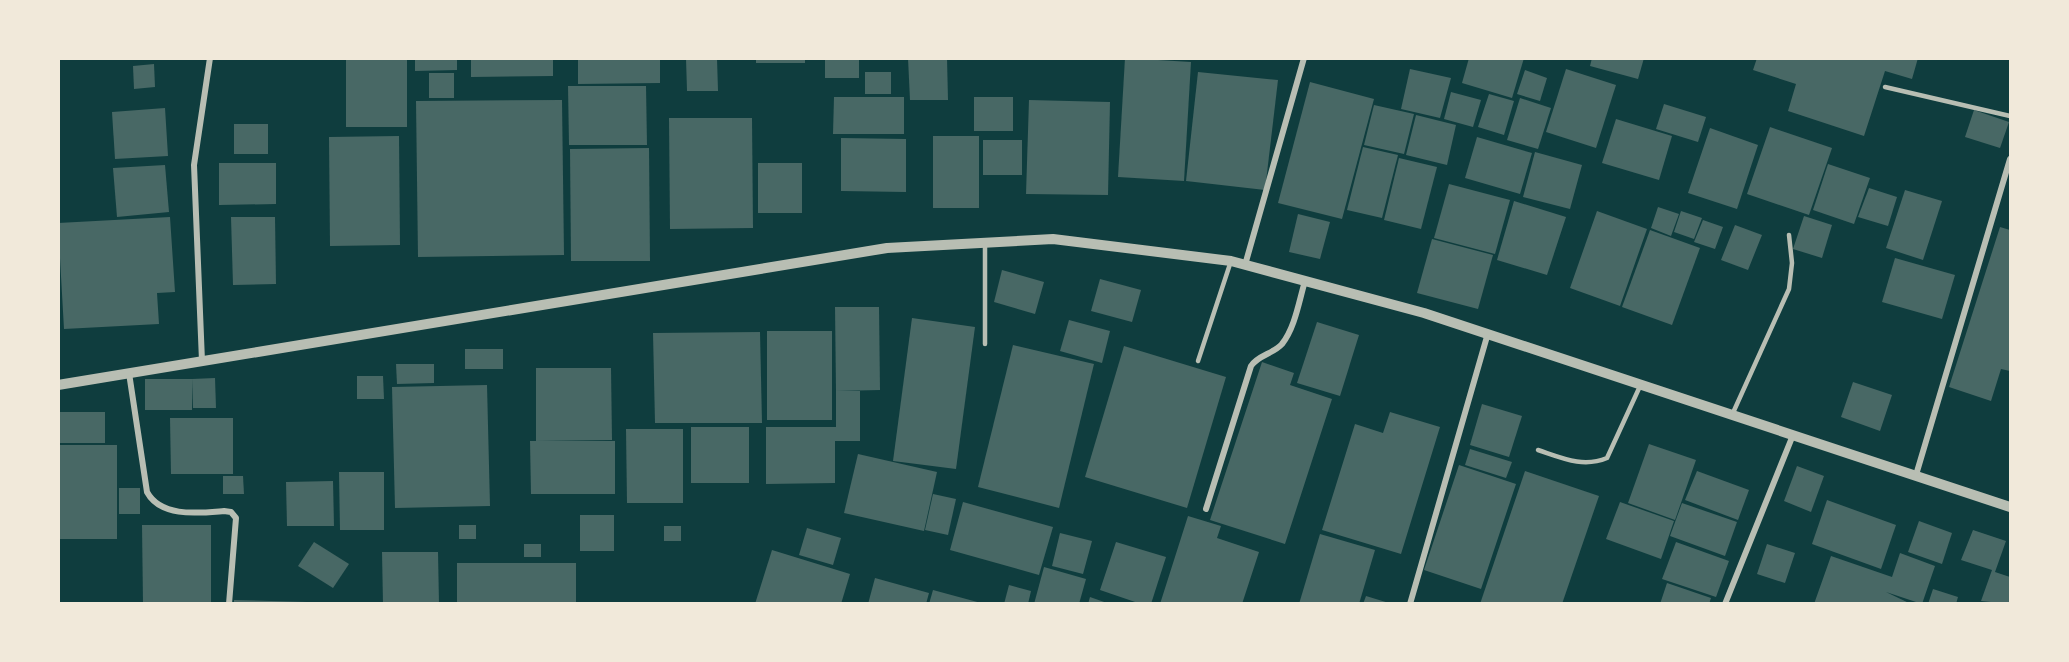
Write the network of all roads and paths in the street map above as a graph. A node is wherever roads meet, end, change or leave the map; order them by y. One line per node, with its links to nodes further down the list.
1 (210, 58): 13 (street)
2 (1304, 58): 9 (street)
3 (1885, 87): 4 (lane)
4 (2010, 116)
5 (2010, 159): 21 (street)
6 (1789, 234): 18 (lane)
7 (985, 243): 8 (street); 12 (lane); 13 (street)
8 (1231, 261): 9 (street); 14 (lane)
9 (1245, 265): 10 (street)
10 (1305, 281): 11 (street); 23 (street)
11 (1488, 333): 16 (street); 25 (street)
12 (985, 344)
13 (202, 361): 15 (street)
14 (1198, 361)
15 (129, 373): 17 (street); 24 (street)
16 (1641, 384): 18 (street); 20 (lane)
17 (58, 385)
18 (1732, 415): 19 (street)
19 (1792, 435): 21 (street); 26 (street)
20 (1538, 450)
21 (1916, 475): 22 (street)
22 (2010, 507)
23 (1206, 509)
24 (230, 603)
25 (1410, 603)
26 (1725, 603)

